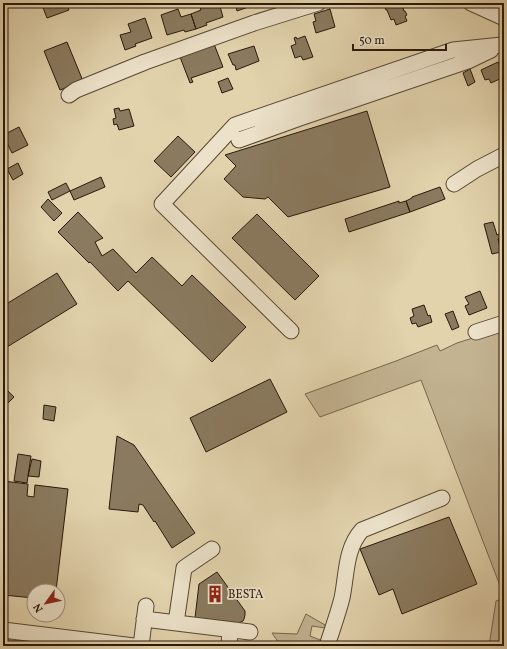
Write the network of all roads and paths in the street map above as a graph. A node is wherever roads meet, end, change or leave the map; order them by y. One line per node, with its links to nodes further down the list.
1 (318, 3): 5 (street)
2 (470, 3): 3 (street)
3 (504, 18)
4 (503, 43): 6 (street); 10 (street)
5 (69, 95)
6 (239, 140)
7 (504, 155): 8 (street)
8 (454, 184)
9 (504, 323): 11 (street)
10 (290, 331)
11 (476, 332)
12 (442, 498): 21 (street)
13 (212, 549): 14 (street)
14 (176, 623): 16 (street); 19 (street)
15 (3, 630): 18 (street)
16 (230, 630): 17 (street); 20 (street)
17 (250, 632)
18 (134, 646)
19 (141, 646)
20 (229, 646)
21 (328, 646)

